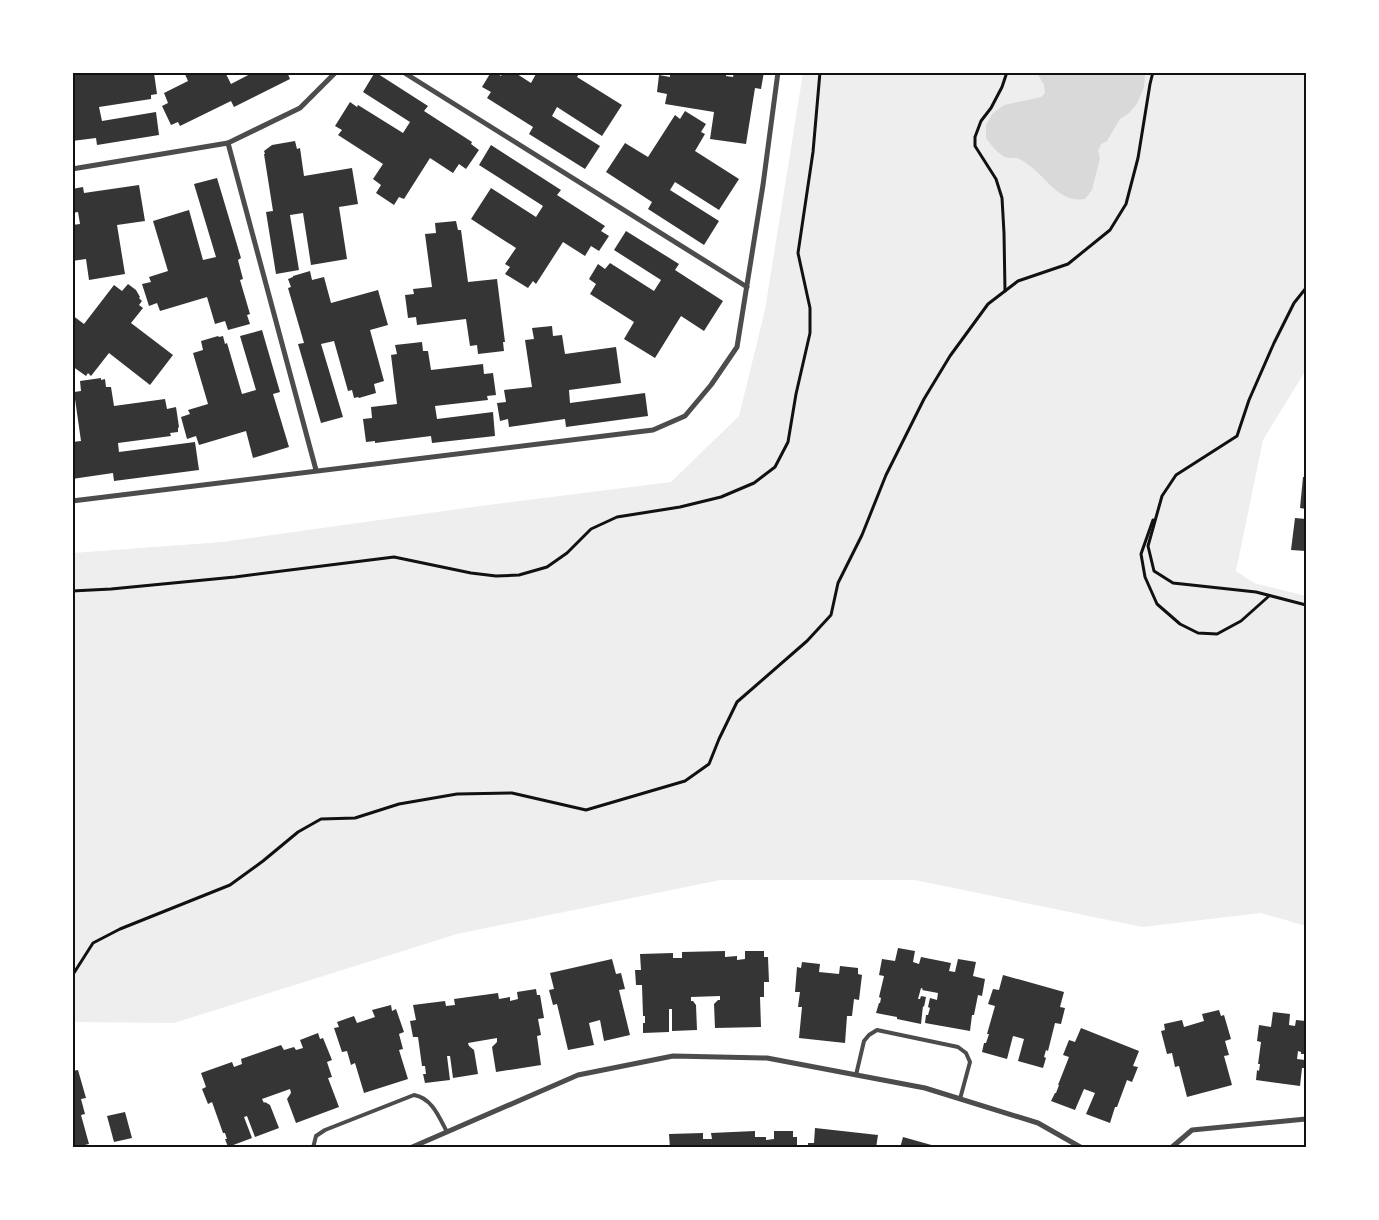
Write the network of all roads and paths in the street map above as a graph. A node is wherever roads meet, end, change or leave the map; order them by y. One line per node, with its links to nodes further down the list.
1 (336, 72): 6 (street)
2 (403, 72): 8 (street)
3 (778, 72): 8 (street)
4 (1007, 72): 10 (path)
5 (1153, 72): 10 (path)
6 (228, 143): 7 (street); 11 (street)
7 (72, 169)
8 (747, 287): 11 (street)
9 (1306, 288): 12 (path)
10 (1005, 291): 16 (path)
11 (316, 470): 13 (street)
12 (1162, 496): 14 (path); 14 (path)
13 (72, 501)
14 (1270, 595): 15 (path)
15 (1306, 605)
16 (72, 976)
17 (856, 1075): 18 (street); 18 (lane); 20 (street)
18 (960, 1099): 23 (street)
19 (1306, 1119): 24 (street)
20 (447, 1132): 21 (lane); 22 (street)
21 (313, 1148)
22 (410, 1148)
23 (1082, 1148)
24 (1171, 1148)

